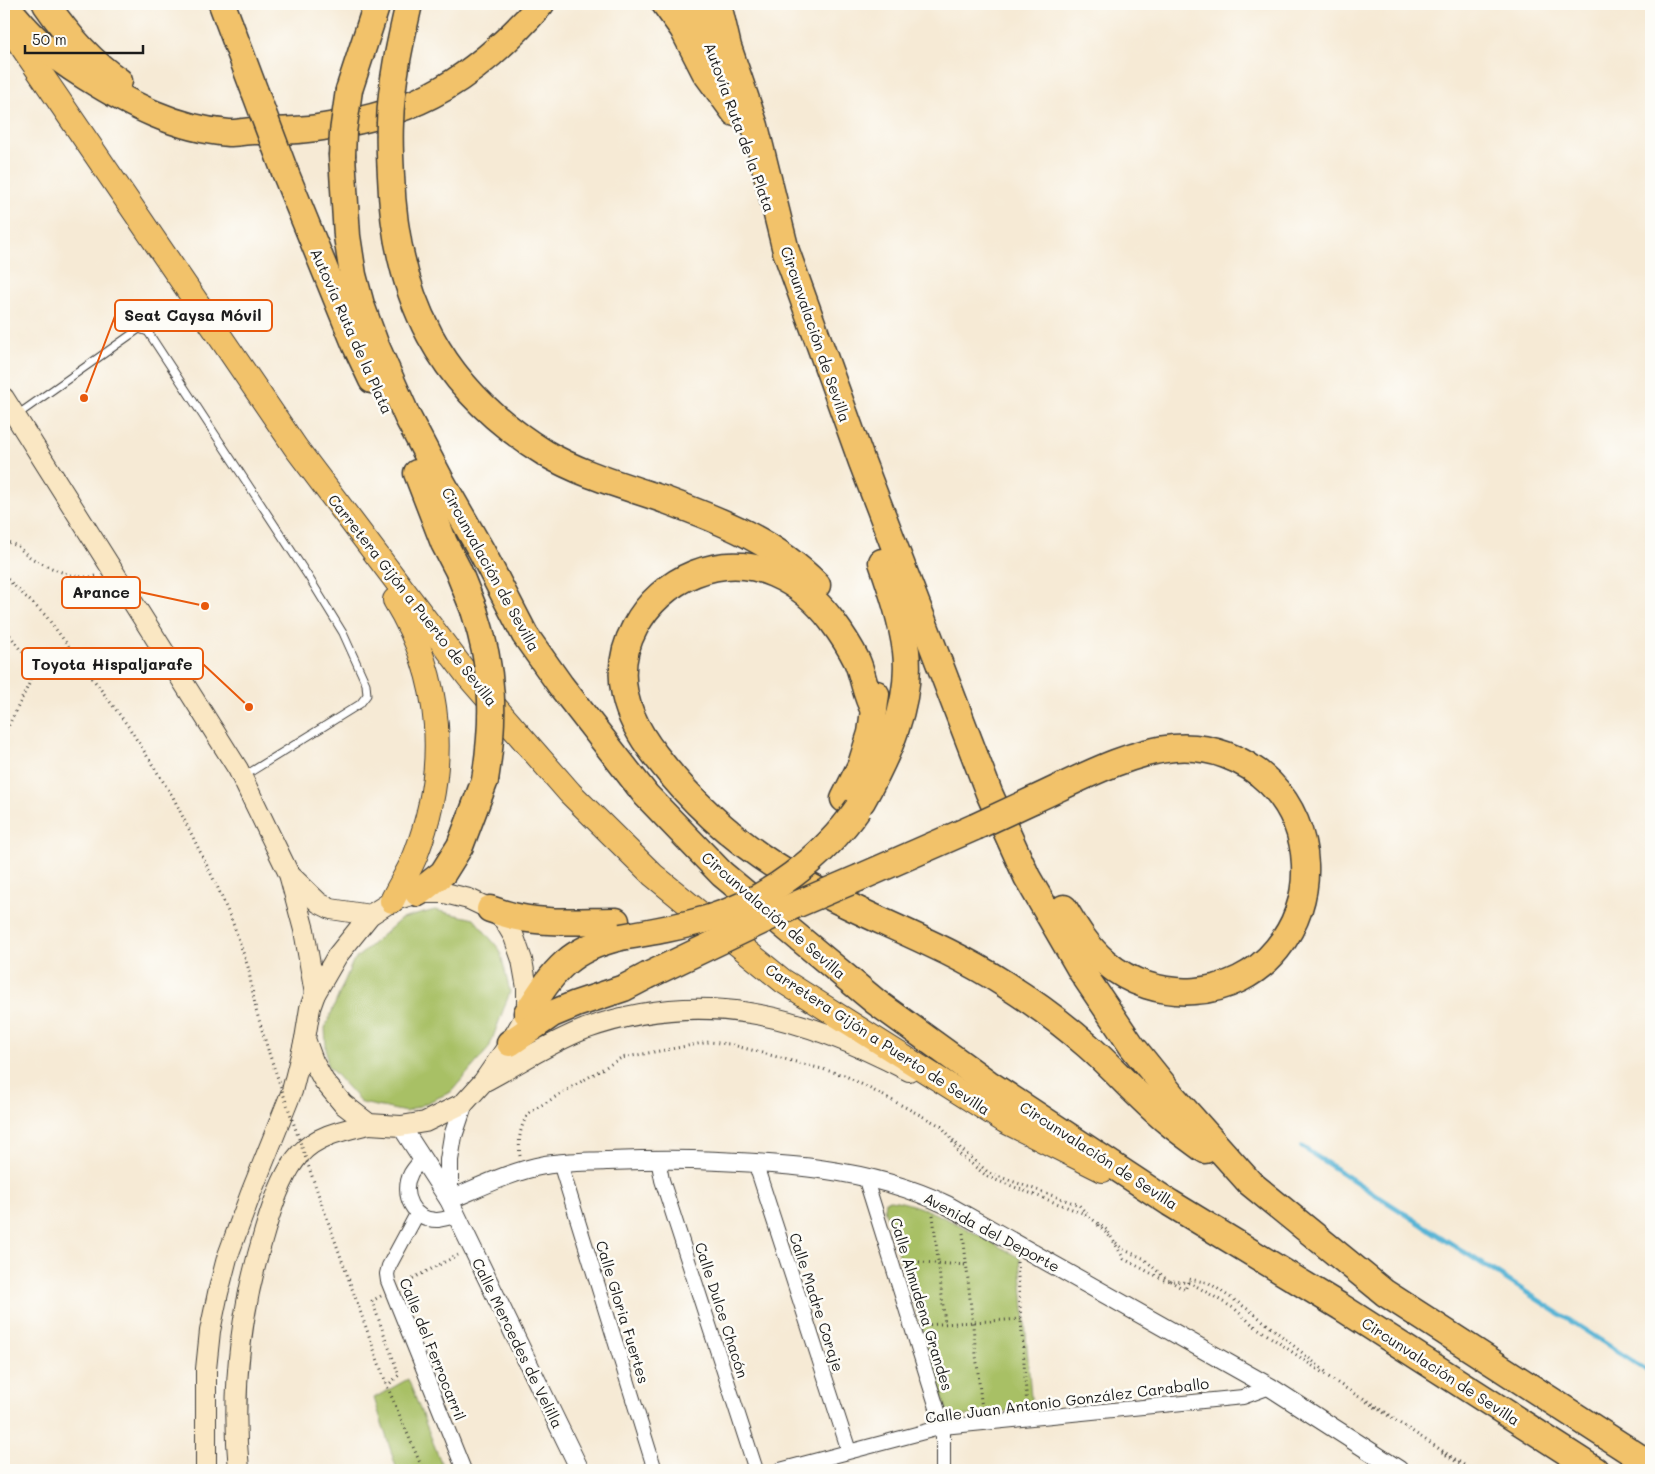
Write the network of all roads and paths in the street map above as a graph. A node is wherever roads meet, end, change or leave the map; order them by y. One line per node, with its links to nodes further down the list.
1 (5, 4): 12 (highway)
2 (46, 4): 12 (highway)
3 (222, 4): 18 (highway, Autovía Ruta de la Plata, bridge)
4 (377, 4): 23 (highway, Circunvalación de Sevilla, bridge)
5 (409, 4): 24 (highway, bridge)
6 (541, 4): 12 (highway)
7 (665, 4): 11 (highway)
8 (695, 4): 11 (highway, Autovía Ruta de la Plata)
9 (718, 4): 13 (highway, Circunvalación de Sevilla)
10 (4, 20): 16 (highway, Carretera Gijón a Puerto de Sevilla)
11 (735, 113): 13 (highway, Autovía Ruta de la Plata)
12 (253, 131)
13 (786, 251): 17 (highway, Circunvalación de Sevilla)
14 (4, 398): 15 (main road)
15 (15, 416): 20 (main road); 27 (lane)
16 (296, 448): 30 (highway); 40 (highway, Carretera Gijón a Puerto de Sevilla)
17 (862, 462): 26 (highway, Circunvalación de Sevilla); 33 (highway, bridge)
18 (417, 473): 23 (highway, Autovía Ruta de la Plata); 29 (highway, bridge)
19 (4, 542): 20 (path)
20 (113, 573): 27 (main road)
21 (4, 576): 66 (path, bridge)
22 (4, 627): 25 (path)
23 (525, 635): 52 (highway, Circunvalación de Sevilla)
24 (874, 710): 33 (highway); 49 (highway)
25 (4, 735)
26 (967, 736): 37 (highway, bridge); 49 (highway, Circunvalación de Sevilla)
27 (242, 777): 28 (main road)
28 (289, 874): 32 (main road); 34 (main road)
29 (418, 893): 30 (main road); 31 (main road)
30 (392, 901): 32 (main road)
31 (490, 909): 33 (highway); 35 (main road)
32 (370, 915): 34 (main road)
33 (618, 929): 35 (highway)
34 (315, 994): 36 (main road)
35 (527, 1013): 37 (main road)
36 (306, 1039): 41 (main road); 73 (main road)
37 (510, 1043): 38 (main road)
38 (483, 1082): 39 (main road); 40 (main road)
39 (464, 1103): 42 (main road); 51 (street)
40 (1005, 1121): 52 (highway, Carretera Gijón a Puerto de Sevilla)
41 (369, 1124): 42 (main road); 74 (main road)
42 (401, 1126): 44 (street)
43 (948, 1134): 83 (path)
44 (422, 1158): 51 (street); 54 (street)
45 (658, 1159): 46 (street, Avenida del Deporte); 47 (street, Avenida del Deporte); 79 (street, Calle Dulce Chacón)
46 (755, 1162): 48 (street, Avenida del Deporte); 71 (street, Calle Madre Coraje)
47 (560, 1163): 51 (street, Avenida del Deporte); 78 (street, Calle Gloria Fuertes)
48 (865, 1177): 50 (street, Avenida del Deporte); 58 (street, Calle Almudena Grandes)
49 (1250, 1183): 72 (highway, Circunvalación de Sevilla)
50 (930, 1197): 53 (street, Avenida del Deporte); 59 (path)
51 (449, 1200): 55 (street, Calle Mercedes de Velilla)
52 (1170, 1203): 84 (highway, Circunvalación de Sevilla)
53 (961, 1213): 56 (street, Avenida del Deporte); 60 (path)
54 (417, 1214): 55 (street); 61 (street, Calle del Ferrocarril)
55 (457, 1216): 57 (street, Calle Mercedes de Velilla)
56 (1016, 1244): 62 (path); 67 (street, Avenida del Deporte)
57 (472, 1248): 61 (path); 77 (street, Calle Mercedes de Velilla)
58 (891, 1260): 59 (path); 65 (street, Calle Almudena Grandes)
59 (938, 1263): 60 (path); 64 (path)
60 (966, 1266): 63 (path)
61 (391, 1290): 66 (path); 76 (street, Calle del Ferrocarril)
62 (1021, 1319): 63 (path); 68 (path)
63 (972, 1322): 64 (path); 69 (path)
64 (945, 1324): 65 (path)
65 (912, 1326): 70 (street, Calle Almudena Grandes)
66 (388, 1386): 75 (path)
67 (1270, 1387): 68 (street, Calle Juan Antonio González Caraballo); 82 (street, Avenida del Deporte)
68 (1028, 1419): 69 (street, Calle Juan Antonio González Caraballo)
69 (983, 1423): 70 (street, Calle Juan Antonio González Caraballo)
70 (943, 1428): 71 (street, Calle Juan Antonio González Caraballo); 81 (street, Calle Almudena Grandes)
71 (849, 1451): 80 (street, Calle Juan Antonio González Caraballo)
72 (1651, 1465)
73 (206, 1470)
74 (239, 1470)
75 (423, 1470)
76 (464, 1470)
77 (580, 1470)
78 (655, 1470)
79 (756, 1470)
80 (780, 1470)
81 (943, 1470)
82 (1399, 1470)
83 (1468, 1470)
84 (1595, 1470)

